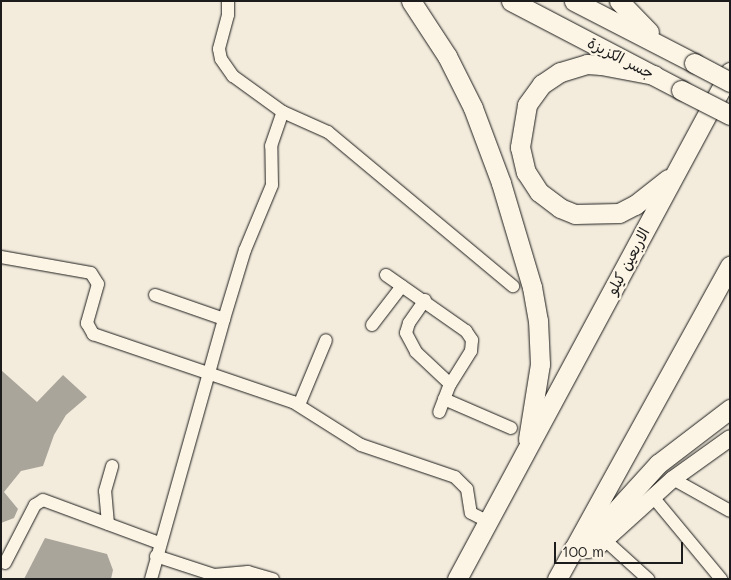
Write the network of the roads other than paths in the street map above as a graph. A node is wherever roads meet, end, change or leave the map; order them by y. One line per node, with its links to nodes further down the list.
1 (228, 1): 10 (street)
2 (411, 1): 31 (highway)
3 (511, 1): 8 (highway, جسر الكزيزة)
4 (574, 1): 6 (highway, جسر الكزيزة)
5 (619, 1): 6 (highway)
6 (686, 59): 9 (highway, جسر الكزيزة, bridge)
7 (730, 72): 12 (highway, الاربعين كيلو)
8 (654, 75): 11 (highway, جسر الكزيزة, bridge); 12 (highway)
9 (730, 82)
10 (284, 112): 17 (street); 20 (street)
11 (730, 115)
12 (676, 172): 31 (highway, الاربعين كيلو)
13 (1, 257): 23 (street)
14 (730, 266): 39 (highway)
15 (386, 275): 16 (street)
16 (402, 286): 19 (street); 21 (street)
17 (513, 286)
18 (155, 295): 20 (street)
19 (425, 300): 24 (street); 24 (street)
20 (224, 319): 23 (street)
21 (372, 325)
22 (326, 340): 26 (street)
23 (210, 374): 26 (street); 40 (street)
24 (450, 384): 25 (street)
25 (444, 399): 28 (street); 29 (street)
26 (299, 404): 36 (street)
27 (730, 409): 39 (highway)
28 (438, 412)
29 (511, 428)
30 (730, 438): 33 (main road)
31 (527, 450): 36 (highway, الاربعين كيلو)
32 (112, 466): 37 (street)
33 (674, 479): 34 (main road); 35 (street)
34 (654, 497): 38 (main road); 49 (street)
35 (730, 511)
36 (487, 521): 46 (highway, الاربعين كيلو)
37 (108, 524): 40 (street); 41 (street)
38 (606, 541): 39 (main road); 48 (street)
39 (573, 548): 47 (highway)
40 (157, 550): 43 (street); 44 (street)
41 (5, 563)
42 (258, 576): 43 (street); 45 (street)
43 (213, 577)
44 (151, 579)
45 (273, 579)
46 (457, 579)
47 (557, 579)
48 (648, 579)
49 (721, 579)

